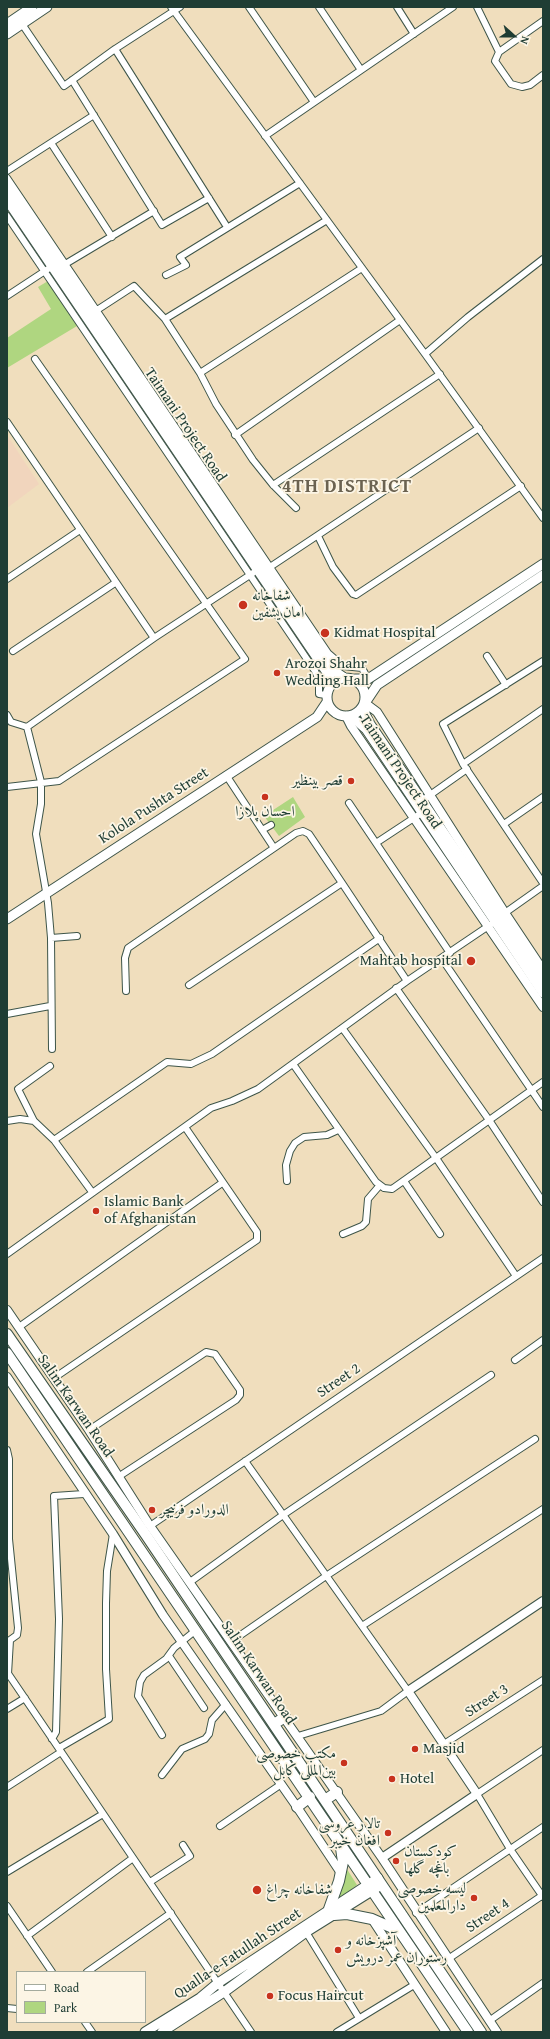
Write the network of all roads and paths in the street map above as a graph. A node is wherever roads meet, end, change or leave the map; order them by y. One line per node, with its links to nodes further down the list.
1 (32, 7): 10 (main road)
2 (47, 7): 11 (main road)
3 (249, 7): 19 (street)
4 (319, 7): 16 (street)
5 (397, 7): 13 (street)
6 (453, 7): 13 (street)
7 (477, 7): 15 (street)
8 (175, 8): 14 (street); 21 (street)
9 (543, 21): 15 (street)
10 (7, 24)
11 (22, 24): 12 (main road); 18 (street)
12 (7, 34)
13 (414, 34): 16 (street)
14 (115, 49): 18 (street); 27 (street)
15 (499, 52): 17 (street)
16 (361, 70): 19 (street)
17 (543, 75)
18 (72, 80): 20 (street)
19 (314, 102): 21 (street)
20 (94, 115): 22 (street); 29 (street)
21 (265, 136): 25 (street)
22 (51, 143): 23 (street); 34 (street)
23 (7, 172)
24 (7, 178): 33 (street)
25 (300, 183): 31 (street); 32 (street)
26 (7, 186): 33 (main road, Taimani Project Road)
27 (209, 198): 29 (street); 32 (street)
28 (7, 200): 33 (main road, Taimani Project Road)
29 (154, 211): 34 (street)
30 (7, 216): 33 (street)
31 (327, 220): 37 (street); 41 (street)
32 (228, 227): 38 (street)
33 (34, 235): 36 (main road, Taimani Project Road); 36 (street)
34 (112, 237): 36 (street)
35 (543, 259): 43 (street)
36 (56, 267): 39 (street); 40 (main road, Taimani Project Road); 57 (main road, Taimani Project Road)
37 (362, 268): 42 (street); 45 (street)
38 (166, 275)
39 (7, 296)
40 (95, 312): 41 (street); 57 (main road, Taimani Project Road)
41 (165, 319): 45 (street)
42 (400, 320): 43 (street); 49 (street)
43 (425, 354): 46 (street)
44 (35, 359): 61 (street)
45 (200, 373): 49 (street)
46 (440, 374): 48 (street); 50 (street)
47 (7, 422): 54 (street)
48 (479, 428): 51 (street); 55 (street)
49 (235, 435): 50 (street)
50 (273, 485): 52 (street)
51 (522, 486): 53 (street); 55 (street)
52 (296, 508)
53 (543, 518)
54 (80, 530): 59 (street); 60 (street)
55 (318, 536): 57 (street)
56 (543, 564): 68 (main road)
57 (261, 570): 61 (street); 66 (main road, Taimani Project Road); 68 (street); 69 (main road, Taimani Project Road); 71 (street)
58 (543, 575): 72 (main road)
59 (7, 579)
60 (116, 583): 62 (street); 63 (street)
61 (206, 603): 62 (street); 80 (street)
62 (154, 638): 77 (street)
63 (13, 651)
64 (487, 656): 70 (street)
65 (543, 661): 70 (street)
66 (343, 677): 67 (main road); 69 (main road)
67 (355, 679): 68 (main road); 72 (main road)
68 (368, 679)
69 (332, 683): 71 (main road)
70 (506, 685): 78 (street)
71 (327, 698): 75 (main road); 76 (main road)
72 (365, 703): 75 (main road); 83 (main road, Taimani Project Road)
73 (543, 709): 78 (street)
74 (7, 715): 77 (street)
75 (343, 716): 76 (main road); 85 (main road, Taimani Project Road); 86 (street, Taimani Project Road)
76 (317, 717): 79 (main road, Kolola Pushta Street)
77 (27, 727): 80 (street)
78 (465, 766): 83 (street); 87 (street)
79 (226, 775): 89 (street); 94 (main road, Kolola Pushta Street)
80 (41, 782): 81 (street); 94 (street)
81 (7, 787)
82 (543, 797): 87 (street)
83 (426, 798): 96 (main road, Taimani Project Road)
84 (349, 803): 90 (street)
85 (423, 812): 86 (street); 96 (main road, Taimani Project Road)
86 (415, 818): 90 (street); 96 (street, Taimani Project Road)
87 (504, 824): 93 (street)
88 (271, 825): 89 (street)
89 (262, 830): 91 (street)
90 (376, 843): 100 (street)
91 (274, 848): 92 (street); 107 (street)
92 (342, 883): 99 (street); 105 (street)
93 (543, 884): 96 (street)
94 (46, 892): 95 (main road, Kolola Pushta Street); 98 (street)
95 (7, 919)
96 (497, 919): 100 (street); 102 (street, Taimani Project Road); 103 (main road, Taimani Project Road); 108 (main road, Taimani Project Road); 110 (street, Taimani Project Road)
97 (77, 936): 98 (street)
98 (50, 938): 109 (street)
99 (380, 938): 104 (street); 124 (street)
100 (450, 953): 101 (street)
101 (442, 959): 104 (street); 117 (street)
102 (543, 970)
103 (543, 979)
104 (407, 981): 106 (street)
105 (189, 985)
106 (396, 988): 112 (street); 119 (street)
107 (126, 991)
108 (543, 993)
109 (50, 1006): 111 (street); 113 (street)
110 (543, 1008)
111 (7, 1014)
112 (343, 1029): 114 (street); 125 (street)
113 (52, 1048)
114 (293, 1064): 122 (street); 123 (street)
115 (50, 1066): 121 (street)
116 (543, 1082): 117 (street)
117 (531, 1090): 118 (street); 119 (street)
118 (543, 1107)
119 (489, 1120): 125 (street); 131 (street)
120 (7, 1121): 121 (street)
121 (34, 1121): 124 (street)
122 (185, 1128): 128 (street); 130 (street)
123 (338, 1130): 126 (street); 129 (street)
124 (54, 1140): 130 (street)
125 (436, 1158): 127 (street); 136 (street)
126 (287, 1181)
127 (404, 1181): 129 (street); 133 (street)
128 (222, 1182): 138 (street); 145 (street)
129 (380, 1185): 132 (street)
130 (92, 1192): 134 (street)
131 (543, 1202)
132 (343, 1234)
133 (440, 1234)
134 (7, 1254)
135 (543, 1258): 136 (street, Street 2)
136 (516, 1276): 149 (street, Street 2)
137 (7, 1310): 138 (street)
138 (19, 1327): 145 (street)
139 (7, 1334): 154 (main road, Salim Karwan Road)
140 (543, 1340): 142 (street)
141 (7, 1353): 156 (main road, Salim Karwan Road)
142 (515, 1360)
143 (491, 1375): 153 (street)
144 (7, 1377): 151 (street)
145 (54, 1378): 146 (street)
146 (90, 1430): 150 (street); 150 (street)
147 (535, 1439): 157 (street)
148 (7, 1450): 165 (street)
149 (245, 1461): 153 (street); 154 (street, Street 2)
150 (118, 1477): 154 (street)
151 (84, 1494): 155 (street); 176 (street)
152 (543, 1509): 160 (street)
153 (283, 1515): 157 (street); 158 (street)
154 (148, 1530): 156 (main road); 158 (street); 173 (main road, Salim Karwan Road)
155 (113, 1534): 162 (street); 178 (street)
156 (136, 1542): 161 (main road, Salim Karwan Road)
157 (326, 1576): 160 (street); 163 (street)
158 (190, 1582): 163 (street)
159 (543, 1601): 167 (street)
160 (362, 1626): 167 (street)
161 (196, 1630): 162 (street); 185 (main road, Salim Karwan Road)
162 (182, 1641): 164 (street); 169 (street)
163 (232, 1641): 172 (street)
164 (169, 1656): 170 (street); 174 (street)
165 (8, 1673): 168 (street)
166 (543, 1680): 177 (street, Street 3)
167 (408, 1691): 175 (street); 177 (street)
168 (25, 1698): 171 (street); 176 (street)
169 (226, 1704): 180 (street); 181 (street)
170 (204, 1708)
171 (7, 1709)
172 (285, 1717): 173 (main road); 175 (street)
173 (274, 1724): 186 (main road, Salim Karwan Road)
174 (162, 1735)
175 (298, 1736): 183 (street)
176 (52, 1739): 178 (street)
177 (444, 1744): 184 (street)
178 (60, 1750): 182 (street); 188 (street)
179 (543, 1750): 184 (street)
180 (162, 1775)
181 (280, 1784): 187 (street); 189 (street)
182 (7, 1787)
183 (337, 1792): 186 (main road); 195 (street)
184 (476, 1794): 193 (street); 195 (street)
185 (310, 1797): 187 (main road); 192 (main road, Salim Karwan Road)
186 (325, 1800): 198 (main road, Salim Karwan Road)
187 (297, 1806): 197 (street)
188 (103, 1814): 194 (street); 196 (street)
189 (220, 1826)
190 (543, 1827): 193 (street)
191 (183, 1845): 199 (street)
192 (341, 1846): 197 (main road); 200 (main road, Salim Karwan Road)
193 (510, 1849): 201 (street); 205 (street)
194 (134, 1858): 199 (street); 209 (street)
195 (382, 1858): 205 (street)
196 (7, 1872)
197 (341, 1873): 203 (main road)
198 (380, 1881): 200 (main road, Qualla-e-Fatullah Street); 227 (main road, Salim Karwan Road)
199 (150, 1882): 204 (street)
200 (369, 1889): 203 (main road, Qualla-e-Fatullah Street); 207 (main road, Salim Karwan Road)
201 (543, 1896): 210 (street, Street 4)
202 (7, 1906): 209 (street)
203 (331, 1912): 206 (main road); 208 (main road, Qualla-e-Fatullah Street); 213 (main road, Qualla-e-Fatullah Street)
204 (171, 1913): 212 (street); 213 (street)
205 (416, 1913): 210 (street)
206 (372, 1919): 207 (main road); 215 (street)
207 (399, 1931): 226 (main road, Salim Karwan Road)
208 (306, 1932): 216 (main road, Qualla-e-Fatullah Street); 217 (street)
209 (27, 1936): 211 (street)
210 (448, 1959): 218 (street)
211 (51, 1971)
212 (88, 1971)
213 (218, 1983): 216 (street); 222 (main road, Qualla-e-Fatullah Street)
214 (543, 1983): 218 (street)
215 (414, 1985): 217 (street); 225 (street)
216 (224, 1992): 220 (street); 223 (main road, Qualla-e-Fatullah Street)
217 (359, 2018): 224 (street)
218 (489, 2021): 228 (street)
219 (86, 2023): 221 (street)
220 (248, 2031)
221 (92, 2032)
222 (145, 2032)
223 (162, 2032)
224 (337, 2032)
225 (446, 2032)
226 (468, 2032)
227 (481, 2032)
228 (497, 2032)

